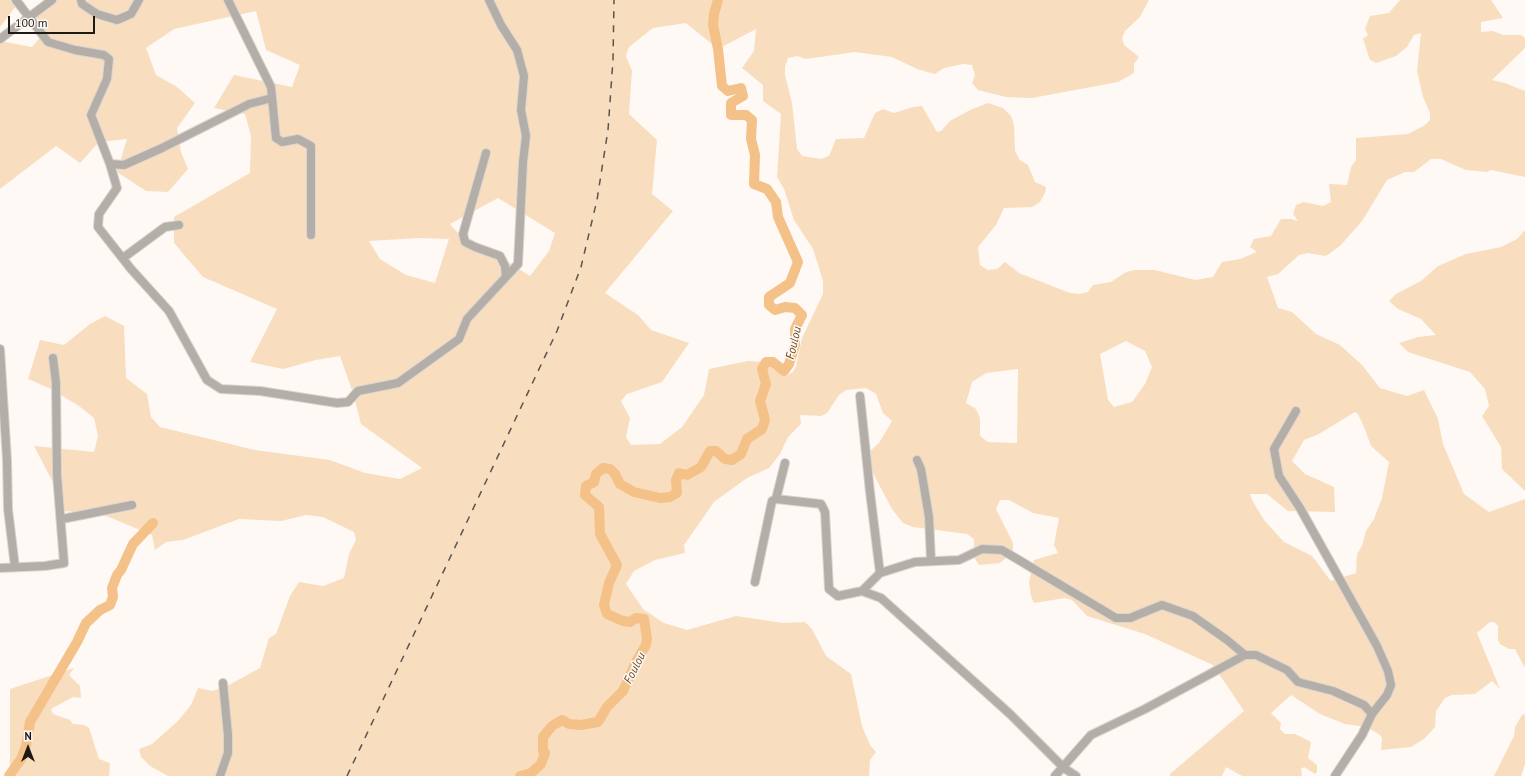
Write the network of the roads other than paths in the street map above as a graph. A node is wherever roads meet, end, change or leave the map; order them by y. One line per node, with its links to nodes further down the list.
1 (16, 0): 7 (street)
2 (52, 0): 7 (street)
3 (81, 0): 4 (street)
4 (139, 0)
5 (228, 0): 9 (street)
6 (489, 0): 15 (street)
7 (30, 16): 8 (street); 11 (street)
8 (0, 39)
9 (272, 98): 11 (street); 13 (street)
10 (486, 153): 15 (street)
11 (110, 164): 14 (street)
12 (179, 225): 14 (street)
13 (311, 235)
14 (123, 258): 15 (street)
15 (506, 277)
16 (0, 350): 26 (street)
17 (53, 358): 24 (street)
18 (860, 396): 28 (street)
19 (1296, 411): 33 (street)
20 (917, 460): 25 (street)
21 (785, 463): 22 (street)
22 (776, 498): 29 (street); 30 (street)
23 (132, 506): 24 (street)
24 (62, 519): 26 (street)
25 (932, 561): 28 (street); 31 (street)
26 (15, 567): 27 (street)
27 (0, 568)
28 (880, 573): 30 (street)
29 (755, 582)
30 (862, 591): 34 (street)
31 (1245, 655): 33 (street); 34 (street)
32 (223, 683): 35 (street)
33 (1372, 714): 38 (street)
34 (1064, 768): 36 (street); 37 (street)
35 (220, 776)
36 (1055, 776)
37 (1076, 776)
38 (1334, 776)

